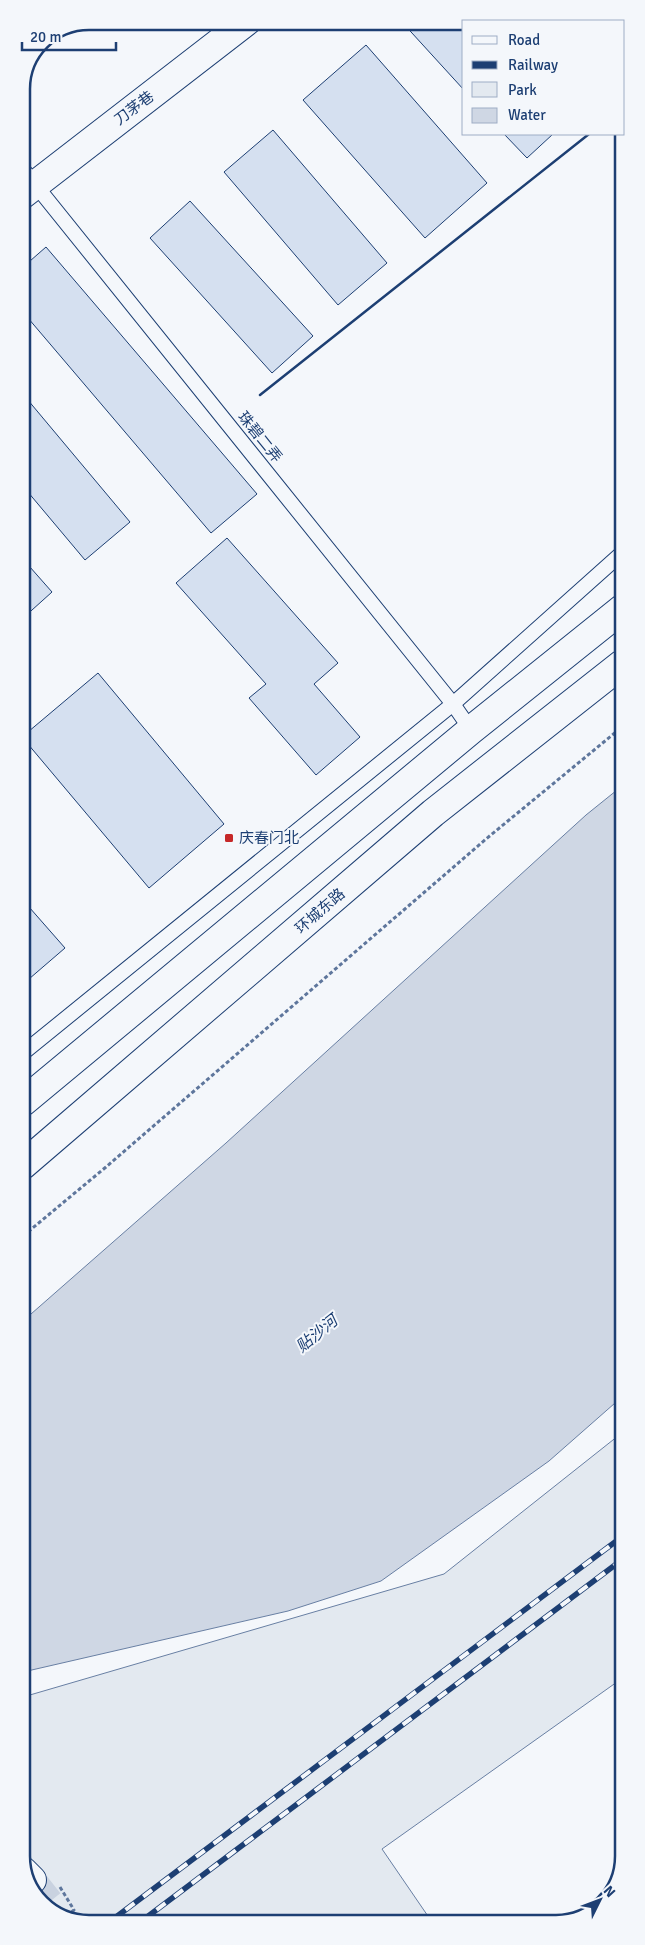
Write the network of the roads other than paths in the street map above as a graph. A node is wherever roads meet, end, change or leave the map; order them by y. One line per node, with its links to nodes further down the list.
1 (235, 30): 2 (main road, 刀茅巷)
2 (30, 179)
3 (30, 187): 7 (lane, 珠碧二弄)
4 (615, 559): 7 (lane)
5 (615, 615): 8 (main road)
6 (615, 670): 11 (main road, 环城东路)
7 (453, 704): 8 (lane, 珠碧二弄); 9 (lane)
8 (471, 730): 10 (main road)
9 (30, 1047)
10 (30, 1096)
11 (30, 1159)

